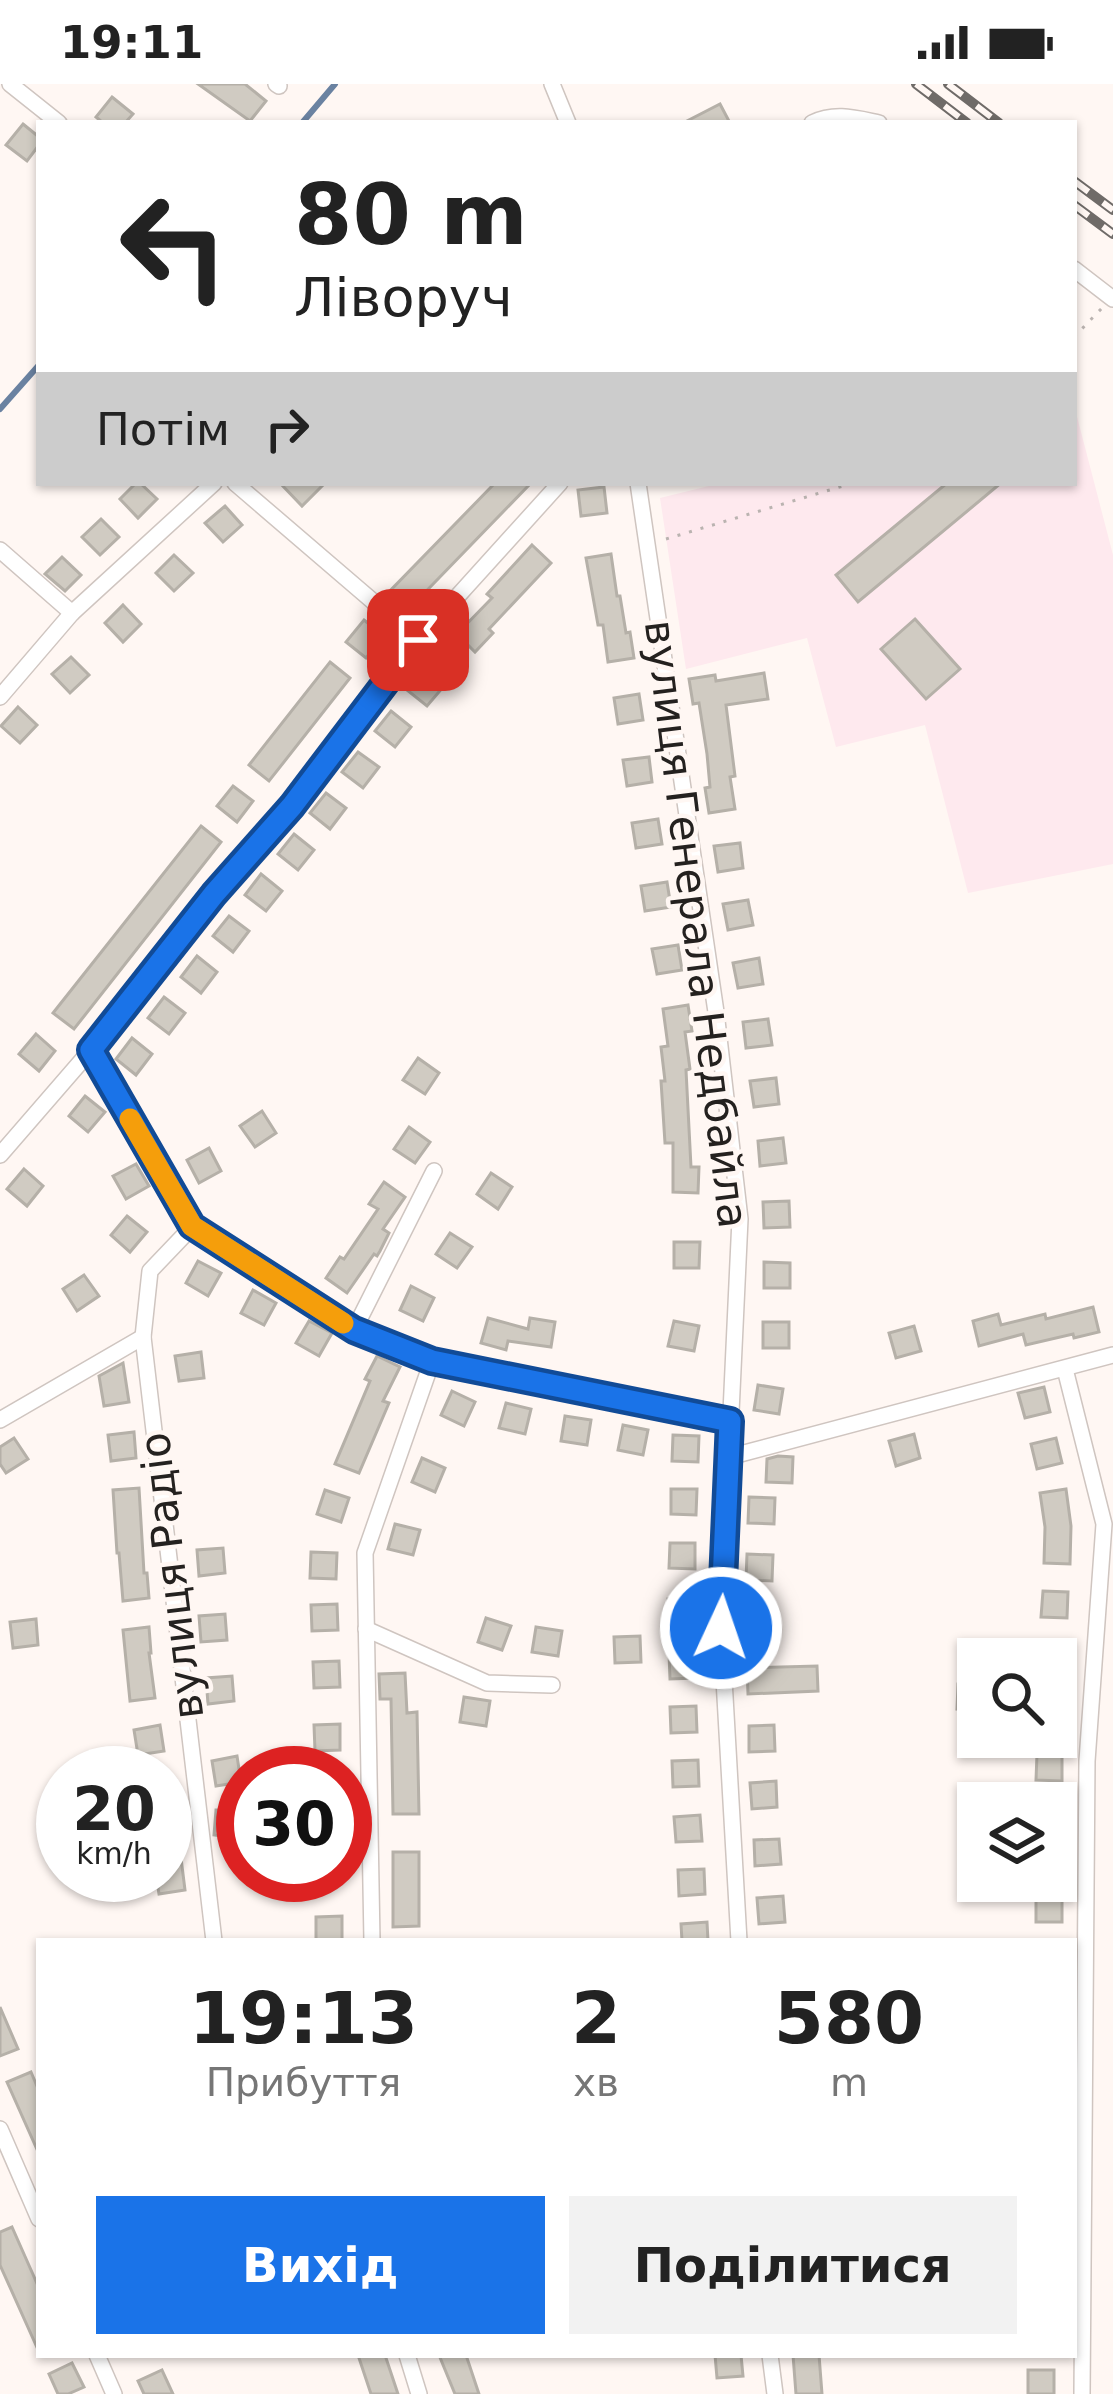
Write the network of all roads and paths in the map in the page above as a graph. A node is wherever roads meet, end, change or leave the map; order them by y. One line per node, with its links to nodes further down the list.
1 (10, 84): 3 (street)
2 (552, 84): 4 (street)
3 (55, 120)
4 (567, 120)
5 (819, 120): 6 (street)
6 (865, 120)
7 (1077, 271): 8 (street)
8 (1112, 298): 9 (path)
9 (1077, 335)
10 (211, 486): 17 (street)
11 (238, 486): 18 (street)
12 (557, 486): 18 (street)
13 (638, 486): 15 (street, вулиця Генерала Недбайла)
14 (843, 486): 15 (path)
15 (647, 545): 30 (street, вулиця Генерала Недбайла)
16 (0, 550): 17 (street)
17 (72, 613): 19 (street)
18 (418, 640): 20 (street)
19 (0, 697)
20 (91, 1050): 21 (street); 23 (street)
21 (0, 1155)
22 (434, 1171): 24 (street)
23 (192, 1226): 24 (street); 25 (street, вулиця Радіо)
24 (354, 1330): 27 (street)
25 (143, 1337): 29 (street); 36 (street, вулиця Радіо)
26 (1113, 1354): 28 (street)
27 (432, 1361): 30 (street); 33 (street)
28 (1065, 1369): 31 (street); 32 (street)
29 (0, 1420)
30 (730, 1421): 31 (street, вулиця Генерала Недбайла)
31 (728, 1456): 38 (street, вулиця Генерала Недбайла)
32 (1108, 1522): 34 (street)
33 (366, 1629): 35 (street); 37 (street)
34 (1104, 1641): 47 (street)
35 (552, 1685)
36 (214, 1938)
37 (372, 1938)
38 (739, 1938)
39 (0, 2128): 40 (street)
40 (36, 2212)
41 (98, 2358): 44 (street)
42 (408, 2358): 45 (street)
43 (770, 2358): 46 (street)
44 (114, 2394)
45 (419, 2394)
46 (775, 2394)
47 (1082, 2394)

